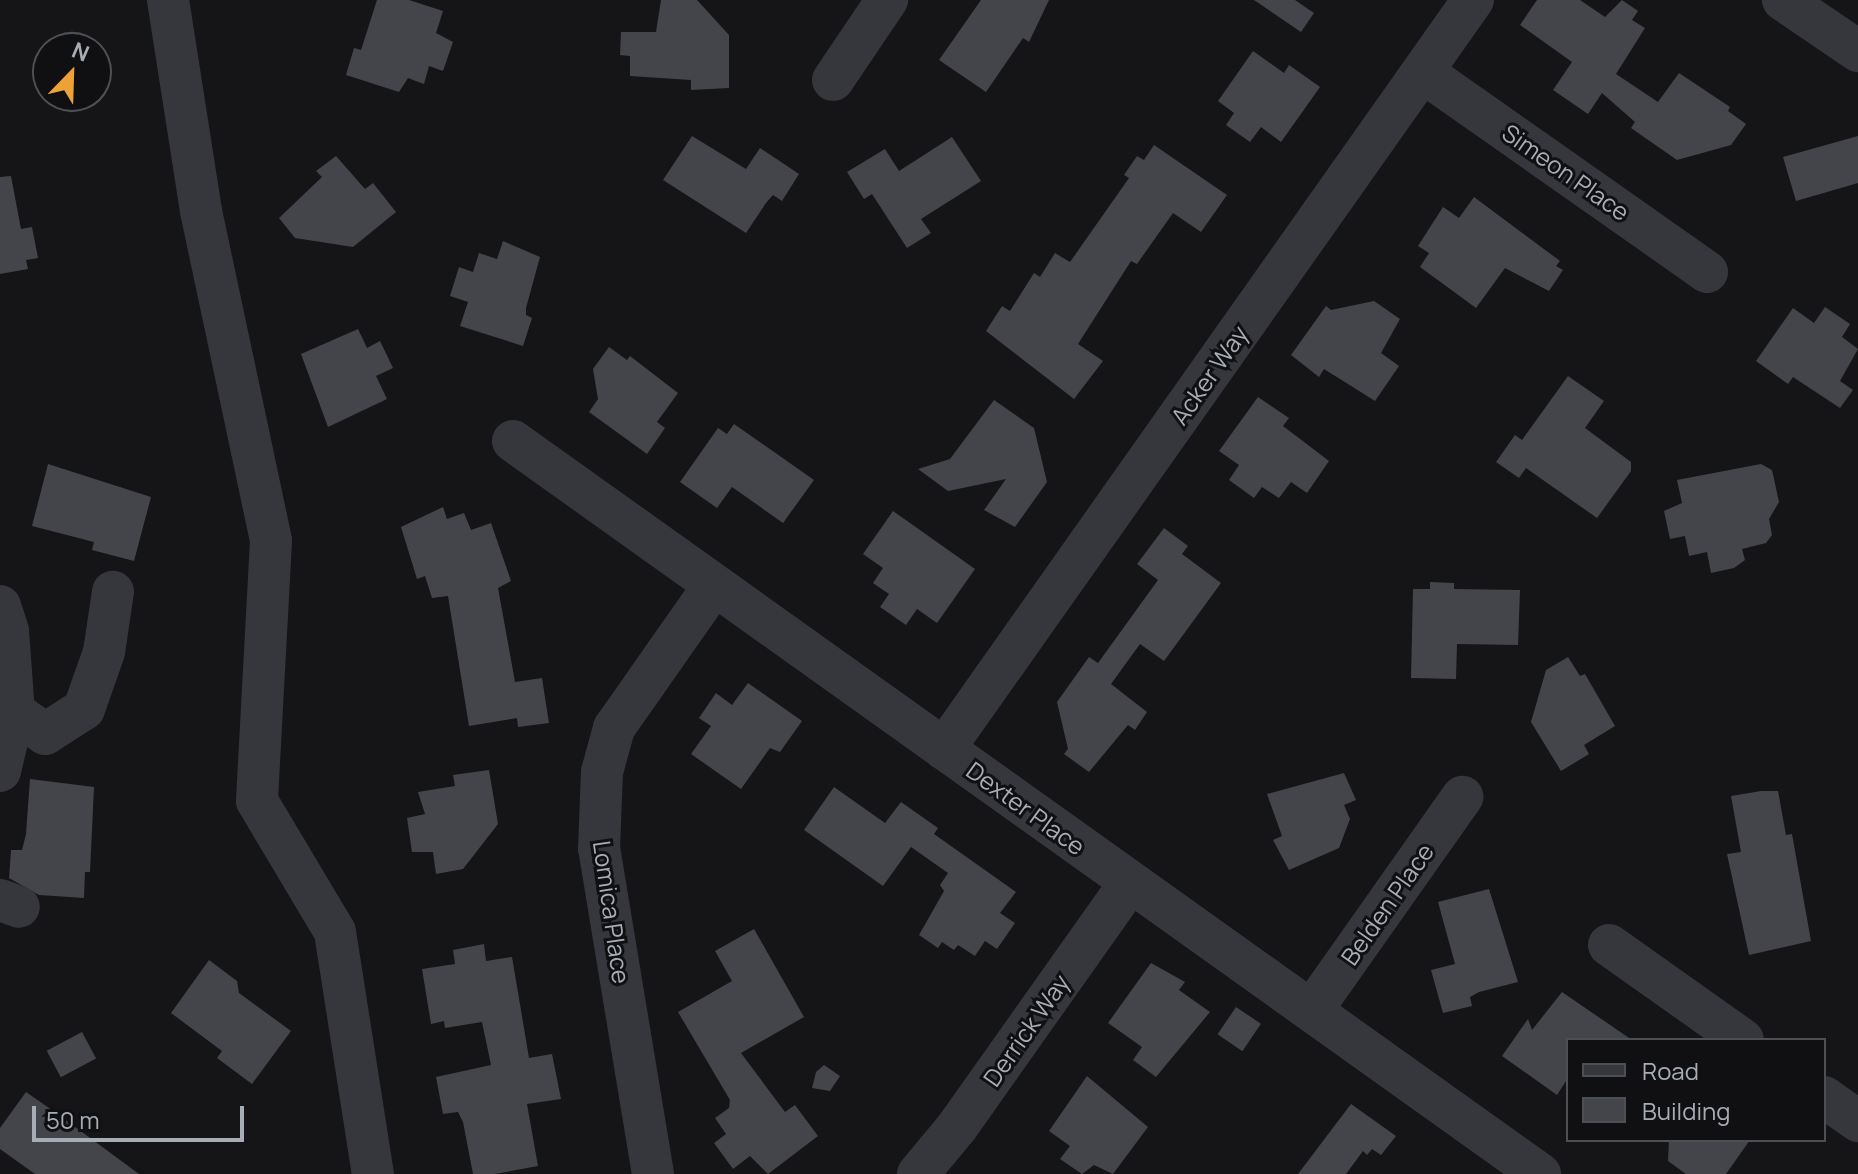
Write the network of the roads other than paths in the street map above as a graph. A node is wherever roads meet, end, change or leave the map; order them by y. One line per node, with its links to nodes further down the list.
1 (168, 0): 24 (street)
2 (887, 0): 7 (street)
3 (1473, 0): 6 (street, Acker Way)
4 (1783, 0): 5 (street)
5 (1858, 51)
6 (1424, 73): 8 (street, Simeon Place); 14 (street, Acker Way)
7 (833, 80)
8 (1707, 272)
9 (513, 441): 10 (street, Dexter Place)
10 (714, 585): 14 (street, Dexter Place); 25 (street, Lomica Place)
11 (113, 592): 13 (street)
12 (0, 606): 13 (street)
13 (14, 712): 15 (street)
14 (944, 749): 17 (street, Dexter Place)
15 (0, 771)
16 (1462, 797): 19 (street, Belden Place)
17 (1130, 883): 19 (street, Dexter Place); 26 (street, Derrick Way)
18 (1609, 945): 20 (street)
19 (1312, 1010): 23 (street, Dexter Place)
20 (1740, 1038)
21 (1826, 1098): 22 (street)
22 (1858, 1121)
23 (1522, 1169)
24 (373, 1174)
25 (653, 1174)
26 (918, 1174)

